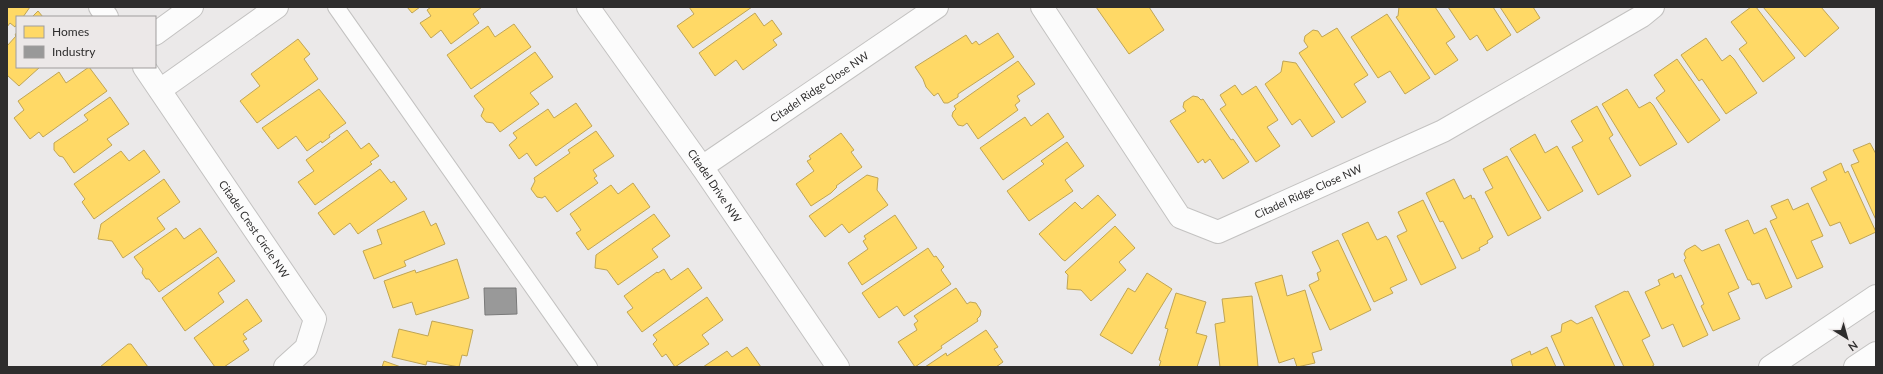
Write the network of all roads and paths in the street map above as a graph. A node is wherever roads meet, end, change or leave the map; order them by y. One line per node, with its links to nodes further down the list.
1 (100, 7): 9 (street)
2 (192, 7): 10 (street)
3 (277, 7): 12 (street)
4 (336, 7): 17 (lane)
5 (588, 7): 13 (street, Citadel Drive NW)
6 (937, 7): 13 (street, Citadel Ridge Close NW)
7 (1042, 7): 8 (street, Citadel Ridge Close NW)
8 (1653, 7)
9 (106, 16)
10 (156, 33)
11 (145, 68): 12 (street, Citadel Crest Circle NW)
12 (160, 90): 16 (street, Citadel Crest Circle NW)
13 (702, 167): 18 (street, Citadel Drive NW)
14 (1876, 296): 19 (street)
15 (1876, 353): 20 (street)
16 (285, 367)
17 (589, 367)
18 (838, 367)
19 (1770, 367)
20 (1855, 367)

